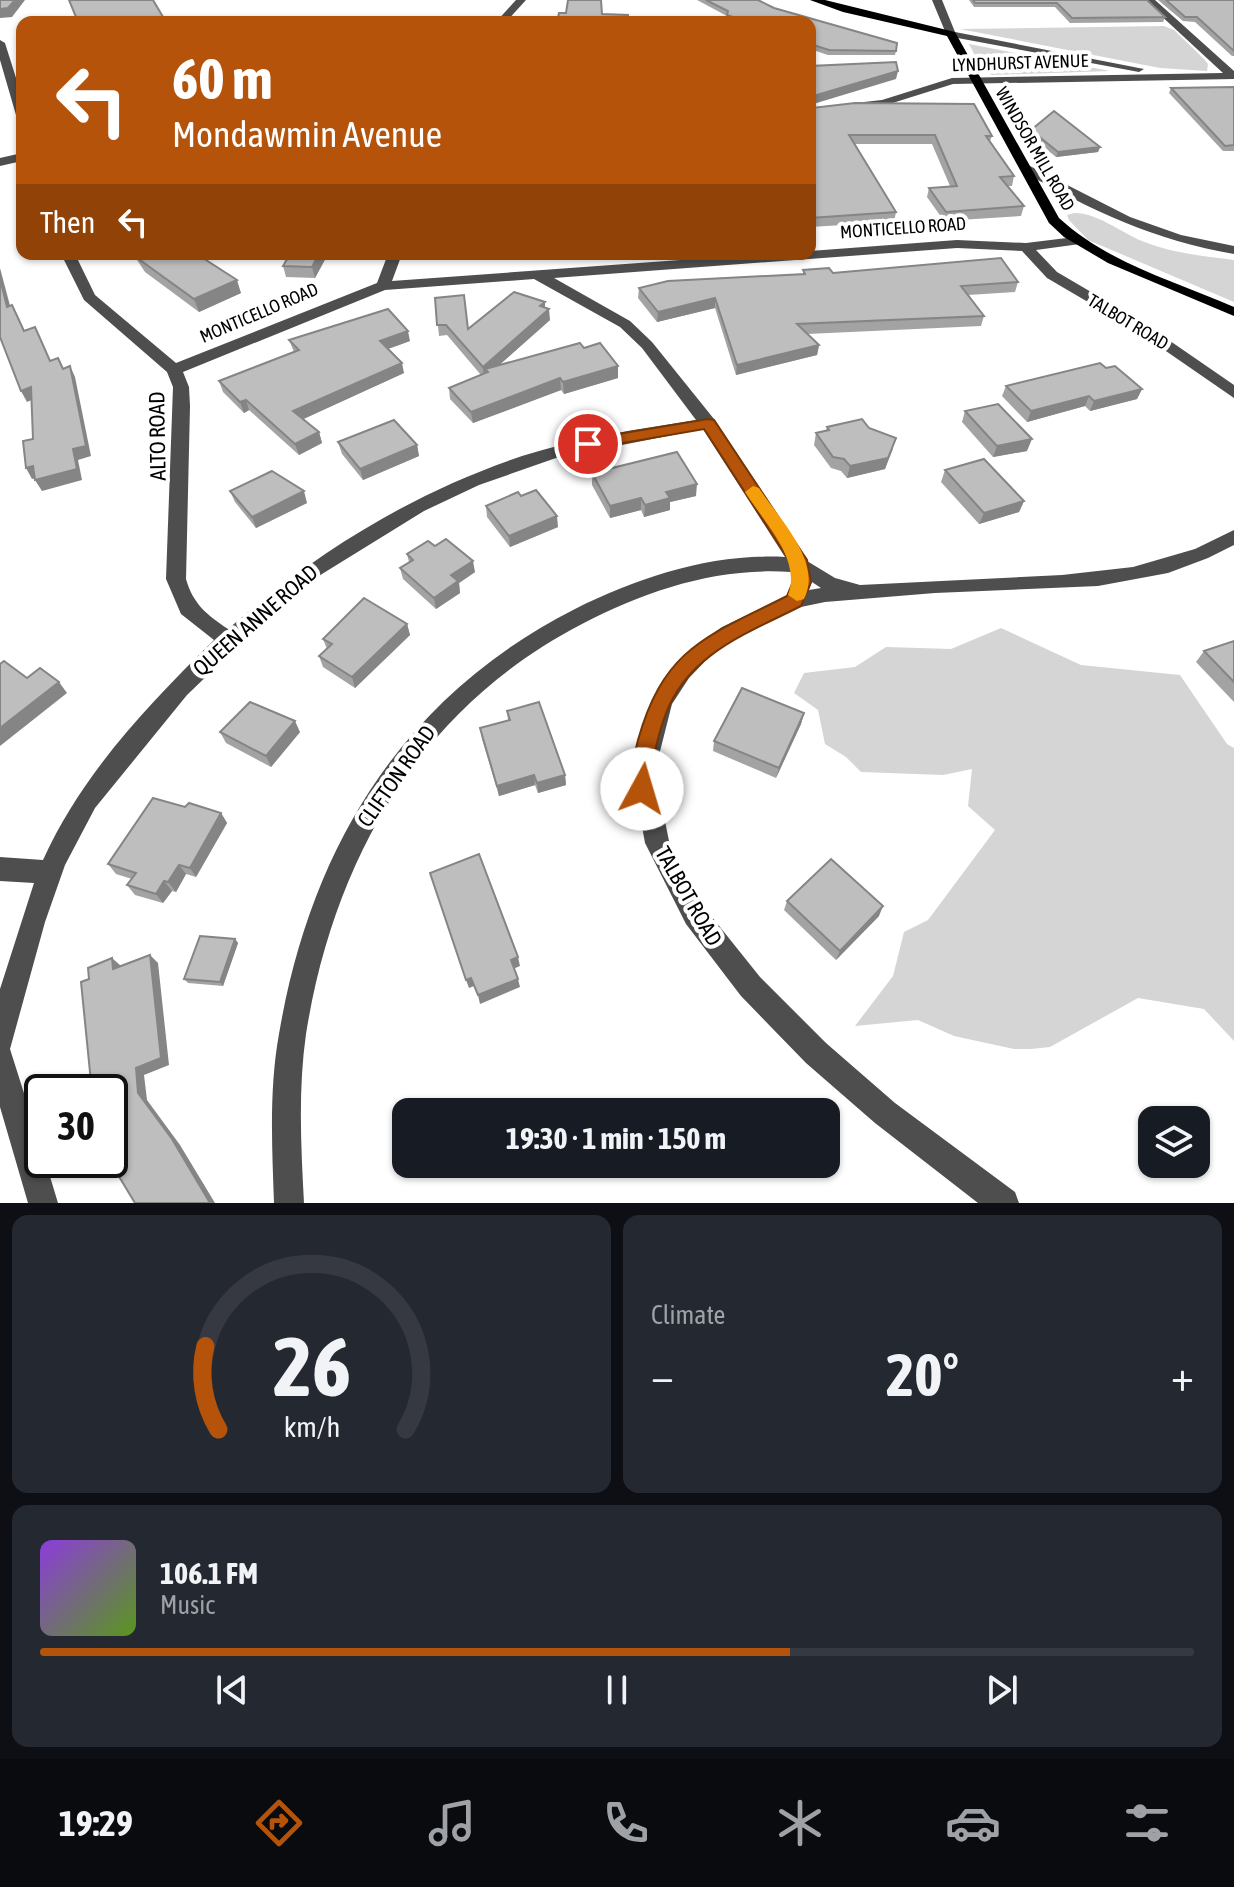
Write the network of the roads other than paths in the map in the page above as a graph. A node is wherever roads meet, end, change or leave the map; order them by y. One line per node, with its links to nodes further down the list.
1 (521, 0): 5 (street)
2 (815, 0): 6 (main road)
3 (937, 0): 6 (street, WINDSOR MILL ROAD)
4 (1149, 0): 8 (street)
5 (506, 16)
6 (951, 34): 9 (street); 10 (main road, WINDSOR MILL ROAD)
7 (0, 43): 11 (street)
8 (1233, 76): 9 (street, LYNDHURST AVENUE)
9 (1182, 77): 10 (street, LYNDHURST AVENUE)
10 (975, 80): 12 (street, LYNDHURST AVENUE); 13 (main road, WINDSOR MILL ROAD)
11 (16, 95)
12 (816, 110)
13 (1026, 168): 14 (main road, WINDSOR MILL ROAD); 16 (street)
14 (1075, 241): 15 (street, MONTICELLO ROAD); 23 (main road, WINDSOR MILL ROAD)
15 (1026, 247): 17 (street, MONTICELLO ROAD); 25 (street, TALBOT ROAD)
16 (1234, 250)
17 (816, 254)
18 (71, 260): 24 (street, ALTO ROAD)
19 (393, 260): 22 (street)
20 (732, 260): 21 (street, MONTICELLO ROAD)
21 (535, 274): 22 (street, MONTICELLO ROAD); 26 (street)
22 (383, 286): 24 (street, MONTICELLO ROAD)
23 (1234, 312)
24 (174, 370): 31 (street, ALTO ROAD)
25 (1234, 393)
26 (708, 423): 28 (street); 31 (street, QUEEN ANNE ROAD)
27 (1234, 537): 29 (street, TALBOT ROAD)
28 (800, 565): 29 (street); 30 (street); 37 (street, CLIFTON ROAD)
29 (863, 592): 30 (street, TALBOT ROAD)
30 (795, 601): 38 (street, TALBOT ROAD)
31 (228, 639): 33 (street, QUEEN ANNE ROAD)
32 (0, 869): 33 (street)
33 (50, 872): 34 (street, QUEEN ANNE ROAD)
34 (0, 1040)
35 (0, 1058): 36 (street)
36 (43, 1203)
37 (289, 1203)
38 (1004, 1203)

